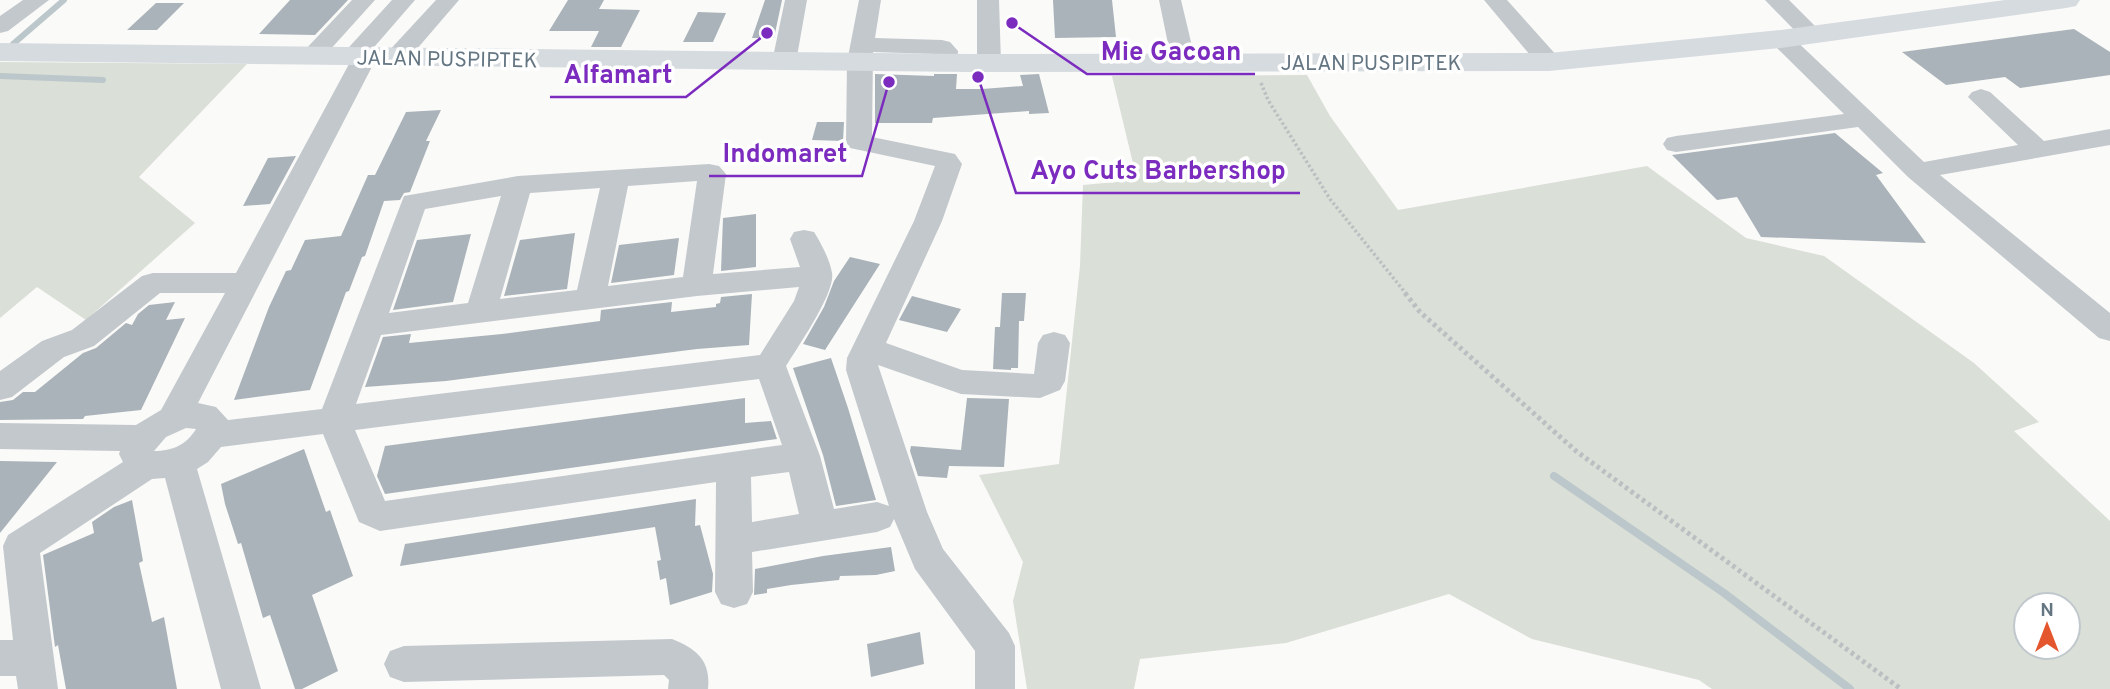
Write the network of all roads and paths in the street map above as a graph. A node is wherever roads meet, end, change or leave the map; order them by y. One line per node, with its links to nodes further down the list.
1 (38, 0): 12 (street)
2 (364, 0): 17 (street)
3 (404, 0): 18 (street)
4 (448, 0): 18 (street)
5 (796, 0): 19 (street)
6 (870, 0): 16 (street)
7 (1170, 0): 22 (street)
8 (1495, 0): 20 (street)
9 (1776, 0): 13 (street)
10 (2066, 0): 13 (main road, JALAN PUSPIPTEK)
11 (976, 4): 21 (street)
12 (0, 26)
13 (1811, 34): 14 (main road, JALAN PUSPIPTEK)
14 (1781, 39): 20 (main road, JALAN PUSPIPTEK); 25 (street)
15 (0, 52): 17 (main road, JALAN PUSPIPTEK)
16 (861, 54): 19 (main road, JALAN PUSPIPTEK); 21 (main road, JALAN PUSPIPTEK); 42 (street)
17 (311, 57): 18 (main road, JALAN PUSPIPTEK)
18 (374, 58): 19 (main road, JALAN PUSPIPTEK); 32 (street)
19 (784, 62)
20 (1549, 62): 22 (main road, JALAN PUSPIPTEK)
21 (989, 63): 22 (main road, JALAN PUSPIPTEK)
22 (1184, 63)
23 (1257, 75): 62 (path)
24 (1982, 97): 28 (street)
25 (1864, 118): 27 (street); 29 (street)
26 (2105, 143): 28 (street)
27 (1676, 144)
28 (2038, 149): 29 (street)
29 (1918, 171): 40 (street)
30 (616, 179): 31 (street); 36 (street); 37 (street)
31 (518, 185): 38 (street); 39 (street)
32 (302, 197): 35 (street); 46 (street)
33 (804, 239): 34 (street)
34 (818, 275): 36 (street); 43 (street)
35 (244, 283): 44 (street); 46 (street)
36 (697, 286): 37 (street)
37 (590, 299): 38 (street)
38 (481, 313): 39 (street)
39 (368, 326): 45 (street)
40 (2110, 330)
41 (1054, 343): 42 (street)
42 (867, 349): 61 (street)
43 (770, 366): 45 (street); 49 (street)
44 (0, 388)
45 (334, 420): 46 (street); 50 (street)
46 (194, 423): 48 (street)
47 (0, 436): 48 (street)
48 (155, 455): 54 (street); 59 (street)
49 (803, 456): 50 (street); 52 (street)
50 (733, 466): 53 (street)
51 (877, 517): 52 (street)
52 (820, 527): 53 (street)
53 (734, 540): 55 (street)
54 (11, 546): 57 (street)
55 (734, 592)
56 (404, 664): 58 (street)
57 (24, 668)
58 (466, 676): 60 (street)
59 (241, 689)
60 (688, 689)
61 (995, 689)
62 (1901, 689)

